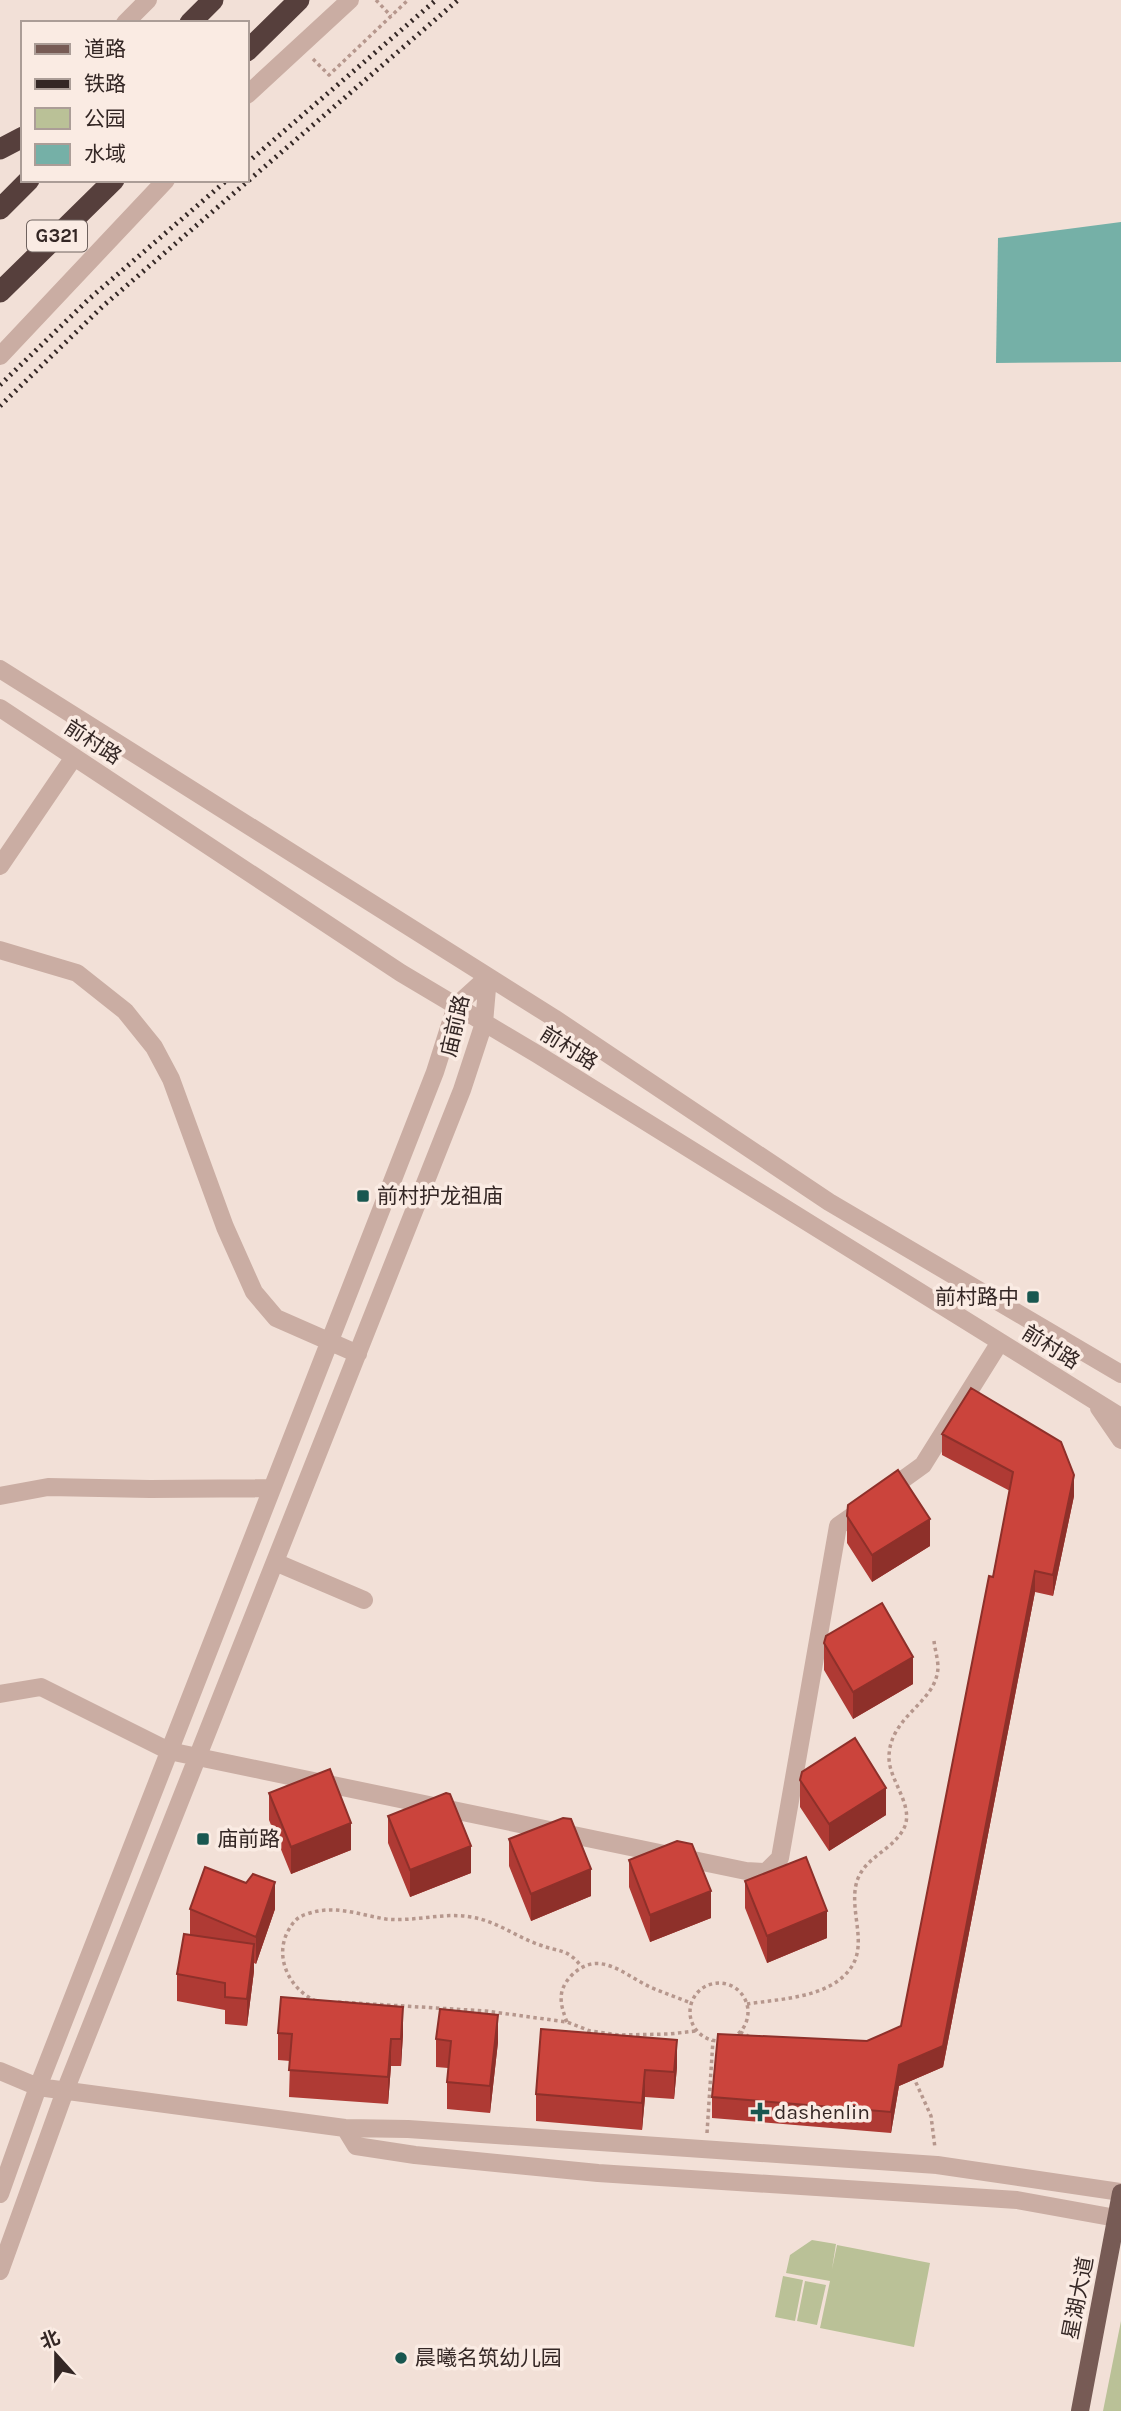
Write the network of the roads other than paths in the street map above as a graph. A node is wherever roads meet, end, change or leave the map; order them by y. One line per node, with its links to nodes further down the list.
1 (148, 0): 5 (street)
2 (213, 0): 6 (highway)
3 (299, 0): 7 (highway)
4 (350, 0): 8 (street)
5 (127, 21)
6 (192, 21)
7 (248, 50)
8 (248, 94)
9 (21, 127): 11 (street)
10 (21, 137): 11 (highway)
11 (0, 148)
12 (27, 182): 15 (highway, G321)
13 (112, 182): 16 (highway, G321)
14 (164, 182): 17 (street)
15 (0, 209)
16 (0, 292)
17 (0, 356)
18 (0, 669): 23 (street, 前村路)
19 (0, 708): 20 (street, 前村路)
20 (74, 757): 21 (street); 24 (street, 前村路)
21 (0, 866)
22 (0, 950): 27 (street)
23 (488, 977): 24 (street, 庙前路); 25 (street, 庙前路); 29 (street, 前村路)
24 (456, 1006): 25 (street, 前村路); 27 (street, 庙前路)
25 (484, 1023): 26 (street, 前村路); 28 (street, 庙前路)
26 (1000, 1342): 30 (street, 前村路); 39 (street)
27 (329, 1343): 28 (street); 33 (street, 庙前路)
28 (358, 1354): 35 (street, 庙前路)
29 (1120, 1374)
30 (1093, 1399): 31 (street, 前村路); 32 (street)
31 (1121, 1417)
32 (1121, 1440)
33 (272, 1488): 34 (street); 38 (street, 庙前路)
34 (0, 1496)
35 (275, 1562): 36 (street); 39 (street, 庙前路)
36 (364, 1600)
37 (0, 1694): 38 (street)
38 (169, 1751): 39 (street); 41 (street, 庙前路)
39 (198, 1757): 42 (street, 庙前路)
40 (0, 2071): 41 (street)
41 (38, 2087): 42 (street); 45 (street, 庙前路)
42 (65, 2091): 43 (street); 47 (street, 庙前路)
43 (345, 2128): 44 (street); 46 (street)
44 (1121, 2193): 46 (main road, 星湖大道)
45 (0, 2194)
46 (1116, 2218): 48 (main road, 星湖大道)
47 (0, 2271)
48 (1080, 2411)

